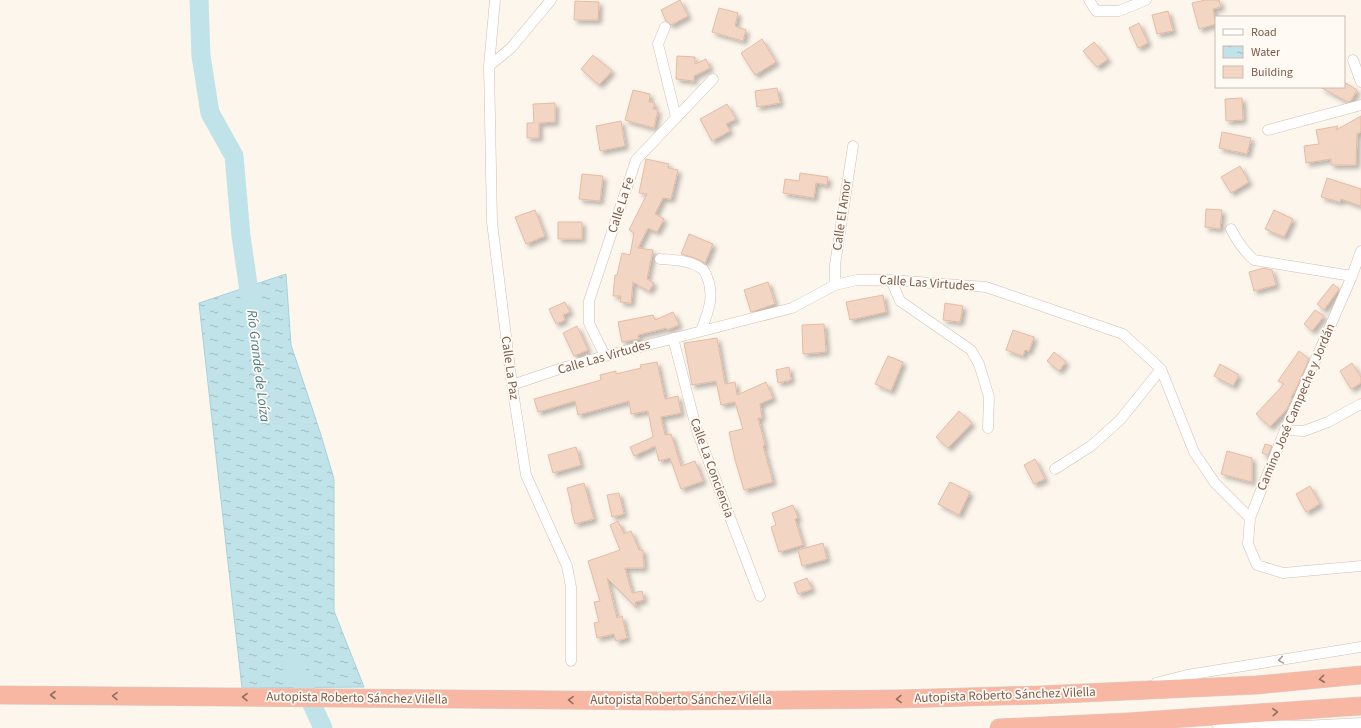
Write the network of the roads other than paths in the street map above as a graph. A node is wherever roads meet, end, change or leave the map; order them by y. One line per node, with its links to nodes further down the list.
1 (495, 0): 7 (street, Calle La Paz)
2 (551, 0): 7 (street)
3 (1089, 0): 4 (street)
4 (1146, 0)
5 (665, 27): 11 (street)
6 (1353, 60): 9 (street)
7 (489, 66): 24 (street, Calle La Paz)
8 (713, 79): 11 (street, Calle La Fe)
9 (1361, 82)
10 (1361, 105): 12 (street)
11 (676, 117): 22 (street, Calle La Fe)
12 (1268, 130)
13 (852, 146): 19 (street, Calle El Amor)
14 (1231, 230): 17 (street)
15 (1361, 251): 17 (street, Camino José Campeche y Jordán)
16 (660, 258): 20 (street)
17 (1352, 276): 27 (street, Camino José Campeche y Jordán)
18 (891, 280): 19 (street, Calle Las Virtudes); 23 (street, Calle Las Virtudes); 26 (street)
19 (835, 285): 20 (street, Calle Las Virtudes)
20 (701, 331): 21 (street, Calle Las Virtudes)
21 (673, 338): 22 (street, Calle Las Virtudes); 31 (street, Calle La Conciencia)
22 (605, 356): 24 (street, Calle Las Virtudes)
23 (1161, 369): 28 (street); 29 (street, Calle Las Virtudes)
24 (512, 385): 33 (street, Calle La Paz)
25 (1361, 404): 27 (street)
26 (988, 428)
27 (1285, 430): 29 (street, Camino José Campeche y Jordán)
28 (1055, 469)
29 (1250, 518): 30 (street, Camino José Campeche y Jordán)
30 (1361, 566)
31 (760, 596)
32 (1361, 648): 35 (street, one-way to 35)
33 (571, 661)
34 (1361, 675): 35 (highway, Autopista Roberto Sánchez Vilella, one-way to 35)
35 (1132, 690): 36 (highway, Autopista Roberto Sánchez Vilella, one-way to 36)
36 (0, 695)
37 (1361, 706): 38 (highway, one-way to 37)
38 (1127, 722): 39 (street); 40 (highway)
39 (1361, 723)
40 (999, 728)

